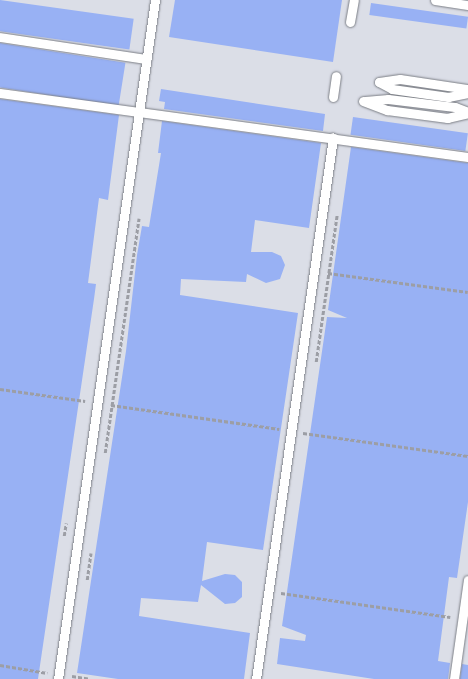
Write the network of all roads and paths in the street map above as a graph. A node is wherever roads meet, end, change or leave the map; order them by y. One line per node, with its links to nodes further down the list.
1 (155, 0): 7 (lane)
2 (354, 0): 5 (lane)
3 (435, 0): 4 (lane)
4 (468, 5)
5 (350, 22)
6 (0, 37): 7 (lane)
7 (146, 59): 14 (lane)
8 (336, 76): 12 (lane)
9 (468, 89): 11 (lane)
10 (0, 93): 14 (lane)
11 (468, 93)
12 (333, 98)
13 (363, 101): 15 (lane)
14 (138, 110): 16 (lane); 21 (lane)
15 (468, 112)
16 (333, 137): 17 (lane); 18 (lane)
17 (468, 157)
18 (313, 270): 19 (path); 22 (lane)
19 (468, 292)
20 (0, 389): 21 (path)
21 (98, 403): 22 (path); 27 (lane)
22 (292, 431): 23 (path); 25 (lane)
23 (468, 456)
24 (468, 580): 26 (lane)
25 (268, 591): 26 (path); 28 (lane)
26 (462, 619): 29 (lane)
27 (58, 679)
28 (256, 679)
29 (454, 679)

